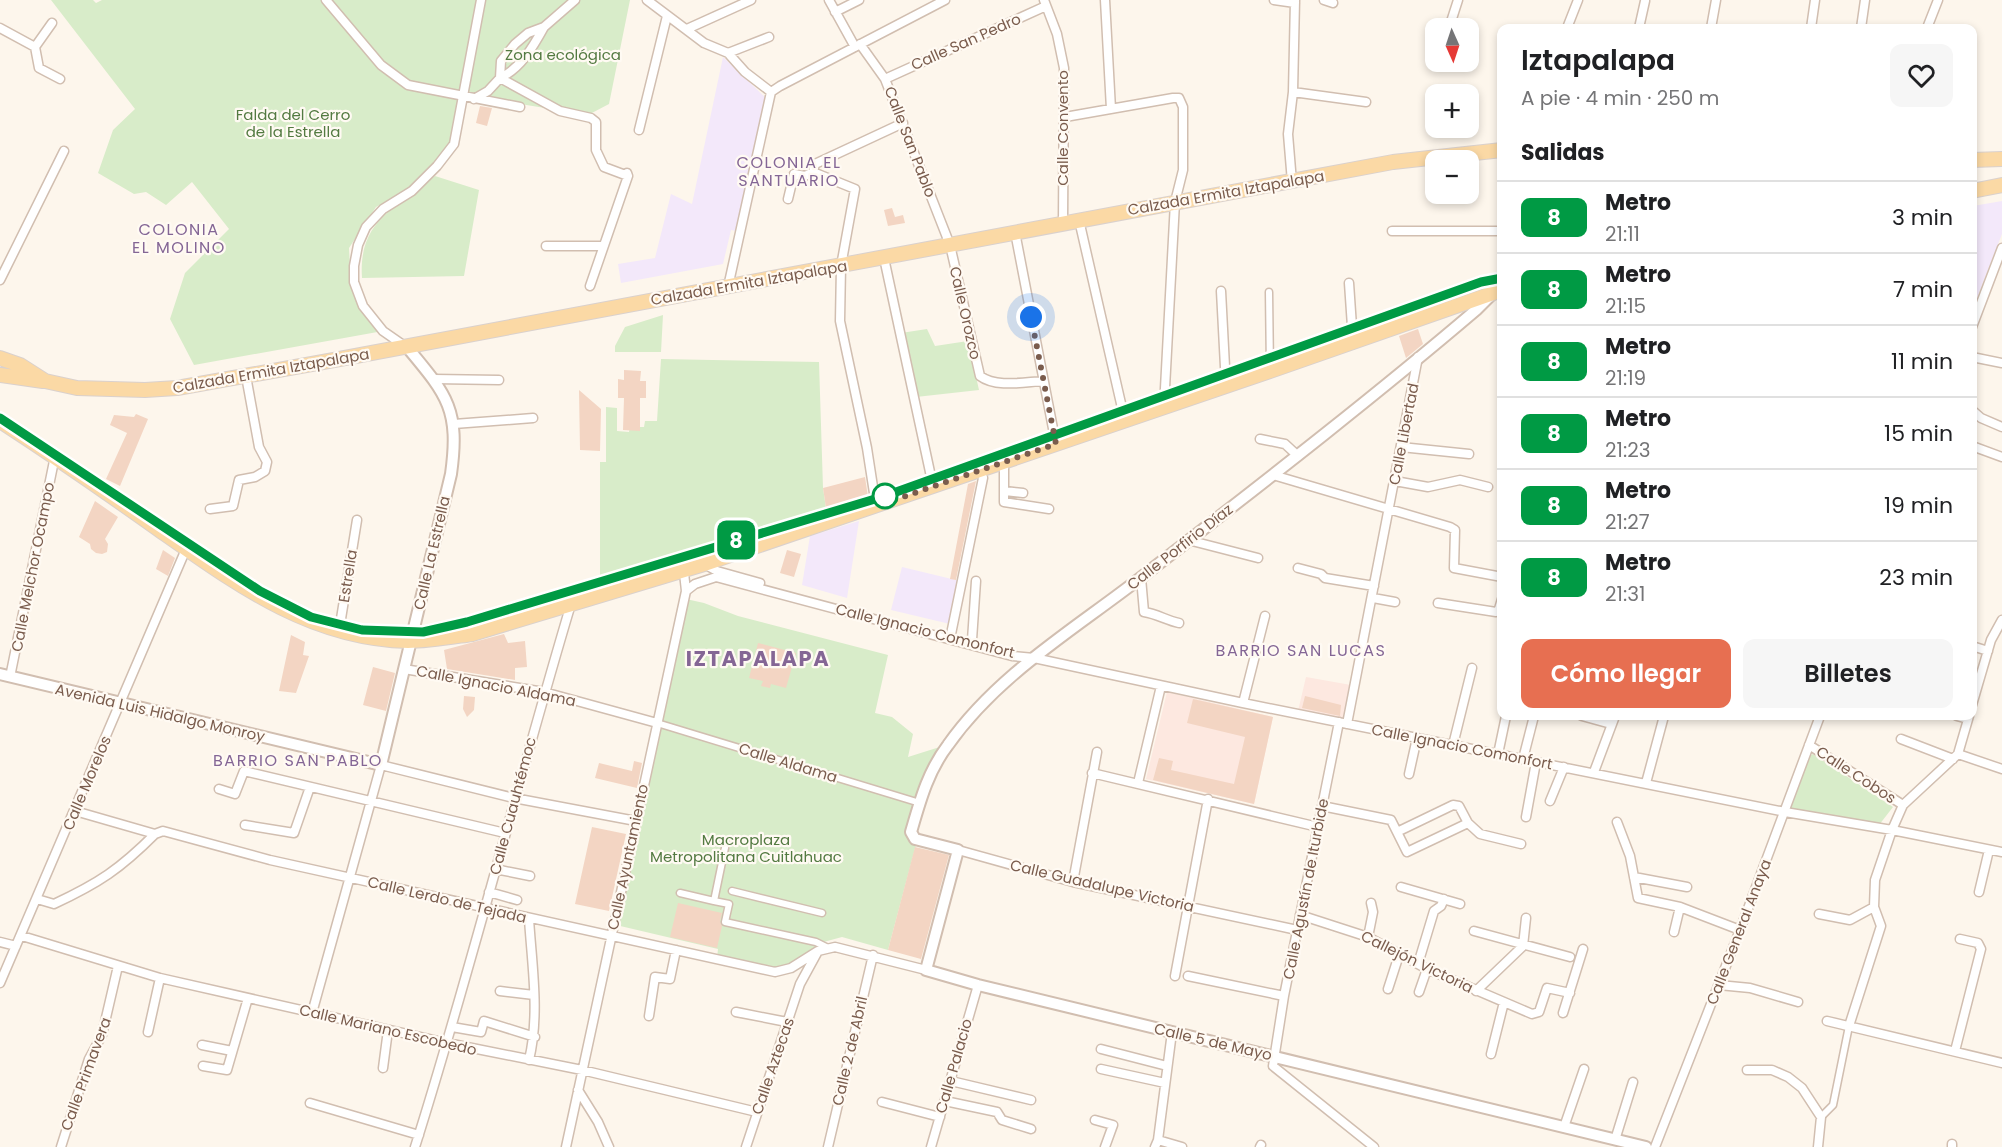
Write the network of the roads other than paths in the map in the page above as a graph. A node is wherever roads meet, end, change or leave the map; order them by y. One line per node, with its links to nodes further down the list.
1 (326, 0): 42 (street)
2 (481, 0): 42 (street)
3 (575, 0): 30 (street)
4 (647, 0): 21 (street)
5 (751, 0): 32 (street)
6 (829, 0): 20 (street, Calle San Pablo)
7 (859, 0): 20 (street)
8 (945, 0): 34 (street)
9 (1105, 0): 46 (street)
10 (1274, 0): 18 (street)
11 (1458, 0): 22 (street)
12 (1578, 0): 24 (street)
13 (1716, 0): 26 (street)
14 (1815, 0): 27 (street)
15 (1865, 0): 28 (street)
16 (1938, 0): 29 (street)
17 (1645, 1): 25 (street)
18 (1295, 2): 41 (street)
19 (1045, 3): 39 (street, Calle San Pedro); 47 (street, Calle Convento)
20 (835, 12): 34 (street, Calle San Pablo)
21 (667, 16): 32 (street); 49 (street)
22 (1452, 18)
23 (52, 23): 35 (street)
24 (1569, 24)
25 (1640, 24)
26 (1712, 24)
27 (1812, 24)
28 (1862, 24)
29 (1929, 24)
30 (544, 27): 38 (street); 38 (street)
31 (0, 28): 35 (street)
32 (687, 29): 36 (street)
33 (769, 38): 36 (street)
34 (858, 46): 39 (street, Calle San Pablo); 40 (street)
35 (35, 47): 37 (street)
36 (728, 53): 40 (street)
37 (60, 78)
38 (500, 78): 43 (street); 67 (street)
39 (885, 79): 48 (street, Calle San Pablo)
40 (771, 92): 74 (street)
41 (1293, 92): 44 (street); 55 (street)
42 (465, 97): 43 (street); 80 (street)
43 (474, 99): 45 (street)
44 (1366, 102)
45 (520, 107)
46 (1111, 109): 47 (street); 59 (street)
47 (1065, 117): 61 (street, Calle Convento)
48 (903, 123): 54 (street); 65 (street, Calle San Pablo)
49 (639, 130)
50 (64, 151): 71 (street)
51 (1497, 151): 55 (main road, Calzada Ermita Iztapalapa)
52 (2002, 159): 53 (main road)
53 (1977, 160)
54 (813, 172): 58 (street); 70 (street)
55 (1292, 182): 59 (main road, Calzada Ermita Iztapalapa)
56 (2002, 185): 57 (main road)
57 (1977, 190)
58 (788, 199)
59 (1175, 202): 60 (main road, Calzada Ermita Iztapalapa); 93 (street)
60 (1079, 220): 61 (main road, Calzada Ermita Iztapalapa); 97 (street)
61 (1063, 223): 64 (main road, Calzada Ermita Iztapalapa)
62 (1392, 231): 63 (street)
63 (1497, 231)
64 (1015, 232): 65 (main road, Calzada Ermita Iztapalapa); 91 (street)
65 (950, 245): 69 (main road, Calzada Ermita Iztapalapa); 91 (street, Calle Orozco)
66 (546, 246): 67 (street)
67 (603, 246): 73 (street)
68 (2002, 248): 78 (street)
69 (884, 258): 70 (main road, Calzada Ermita Iztapalapa); 112 (street)
70 (841, 266): 74 (main road, Calzada Ermita Iztapalapa); 116 (street)
71 (0, 280)
72 (1349, 283): 79 (street)
73 (590, 286)
74 (728, 287): 80 (main road, Calzada Ermita Iztapalapa)
75 (1221, 291): 92 (street)
76 (1269, 292): 85 (street)
77 (1497, 292): 79 (main road); 81 (street, Calle Porfirio Díaz)
78 (1977, 314)
79 (1353, 340): 85 (main road)
80 (407, 347): 87 (main road, Calzada Ermita Iztapalapa); 88 (street, Calle La Estrella)
81 (1418, 357): 102 (street, Calle Libertad); 106 (street, Calle Porfirio Díaz)
82 (0, 358): 90 (main road, Calzada Ermita Iztapalapa)
83 (1977, 358): 84 (street)
84 (2002, 363)
85 (1270, 371): 92 (main road)
86 (0, 375): 90 (main road)
87 (246, 376): 90 (main road, Calzada Ermita Iztapalapa); 117 (street)
88 (434, 379): 89 (street); 98 (street, Calle La Estrella)
89 (499, 380)
90 (45, 381)
91 (1043, 381): 101 (street)
92 (1226, 386): 93 (main road)
93 (1164, 407): 97 (main road)
94 (1977, 414): 99 (street)
95 (533, 418): 98 (street)
96 (0, 421): 105 (main road)
97 (1125, 421): 101 (main road)
98 (453, 424): 143 (street, Calle La Estrella)
99 (2002, 427)
100 (1260, 439): 106 (street)
101 (1056, 444): 108 (main road)
102 (1401, 447): 104 (street); 111 (street, Calle Libertad)
103 (1977, 448): 107 (street)
104 (1469, 454)
105 (55, 456): 122 (main road); 150 (street, Calle Melchor Ocampo)
106 (1298, 456): 109 (street, Calle Porfirio Díaz)
107 (2002, 457)
108 (1004, 462): 112 (main road); 114 (street)
109 (1274, 475): 119 (street); 121 (street, Calle Porfirio Díaz)
110 (983, 478): 141 (street)
111 (1395, 481): 113 (street); 119 (street, Calle Libertad)
112 (933, 486): 116 (main road)
113 (1488, 487)
114 (1005, 491): 115 (street); 118 (street)
115 (1023, 494)
116 (876, 506): 124 (main road)
117 (210, 509)
118 (1049, 509)
119 (1390, 511): 127 (street); 130 (street, Calle Libertad)
120 (357, 520): 140 (street, Estrella)
121 (1188, 540): 123 (street); 128 (street, Calle Porfirio Díaz)
122 (186, 549): 140 (main road); 154 (street, Calle Morelos)
123 (1258, 558)
124 (704, 564): 126 (main road); 141 (street, Calle Ignacio Comonfort)
125 (1298, 568): 130 (street)
126 (678, 571): 131 (street); 135 (main road)
127 (1497, 576)
128 (1141, 578): 139 (street); 147 (street, Calle Porfirio Díaz)
129 (976, 580): 142 (street)
130 (1374, 586): 132 (street, Calle Libertad)
131 (686, 591): 141 (street, Calle Ignacio Comonfort); 162 (street, Calle Ayuntamiento)
132 (1372, 598): 133 (street); 163 (street, Calle Libertad)
133 (1395, 602)
134 (1438, 603): 136 (street)
135 (570, 604): 143 (main road); 153 (street, Calle Cuauhtémoc)
136 (1497, 610)
137 (1265, 616): 155 (street)
138 (2002, 620): 145 (street)
139 (1179, 623)
140 (339, 631): 143 (main road)
141 (951, 636): 142 (street, Calle Ignacio Comonfort); 146 (street, Calle Ignacio Comonfort)
142 (972, 640): 146 (street, Calle Ignacio Comonfort)
143 (411, 641): 149 (street, Calle La Estrella)
144 (1977, 648): 145 (street)
145 (1988, 651): 151 (street)
146 (1021, 656): 147 (street, Calle Ignacio Comonfort)
147 (1034, 658): 152 (street, Calle Ignacio Comonfort); 187 (street, Calle Porfirio Díaz)
148 (1472, 668): 166 (street)
149 (404, 669): 153 (street, Calle Ignacio Aldama); 173 (street, Calle La Estrella)
150 (5, 676): 154 (street, Avenida Luis Hidalgo Monroy)
151 (1977, 684)
152 (1161, 686): 155 (street, Calle Ignacio Comonfort); 179 (street)
153 (544, 692): 162 (street, Calle Ignacio Aldama); 183 (street, Calle Cuauhtémoc)
154 (122, 703): 173 (street, Avenida Luis Hidalgo Monroy); 190 (street, Calle Morelos)
155 (1243, 703): 163 (street, Calle Ignacio Comonfort)
156 (1505, 720): 169 (street)
157 (1533, 720): 171 (street)
158 (1613, 720): 177 (street)
159 (1663, 720): 180 (street)
160 (1818, 720): 167 (street, Calle General Anaya)
161 (1968, 720): 170 (street)
162 (657, 723): 187 (street, Calle Aldama); 193 (street, Calle Ayuntamiento)
163 (1343, 723): 164 (street, Calle Ignacio Comonfort); 189 (street, Calle Agustín de Iturbide)
164 (1418, 738): 166 (street, Calle Ignacio Comonfort); 178 (street)
165 (1901, 739): 170 (street)
166 (1454, 745): 169 (street, Calle Ignacio Comonfort)
167 (1809, 745): 188 (street, Calle Cobos); 191 (street, Calle General Anaya)
168 (1097, 752): 176 (street)
169 (1498, 754): 171 (street, Calle Ignacio Comonfort)
170 (1956, 757): 175 (street); 188 (street, Calle Cobos)
171 (1523, 759): 172 (street, Calle Ignacio Comonfort)
172 (1536, 762): 174 (street, Calle Ignacio Comonfort); 192 (street)
173 (381, 765): 183 (street, Avenida Luis Hidalgo Monroy); 186 (street, Calle La Estrella)
174 (1564, 767): 177 (street, Calle Ignacio Comonfort); 185 (street)
175 (2002, 769)
176 (1092, 772): 179 (street); 212 (street)
177 (1594, 772): 180 (street, Calle Ignacio Comonfort)
178 (1409, 774)
179 (1138, 783): 184 (street)
180 (1646, 783): 191 (street, Calle Ignacio Comonfort)
181 (310, 787): 182 (street); 186 (street); 196 (street)
182 (219, 789)
183 (514, 798): 193 (street, Avenida Luis Hidalgo Monroy); 201 (street, Calle Cuauhtémoc)
184 (1208, 799): 197 (street); 225 (street)
185 (1550, 801)
186 (372, 802): 201 (street); 211 (street, Calle La Estrella)
187 (920, 803): 199 (street, Calle Porfirio Díaz)
188 (1903, 805): 198 (street, Calle Cobos)
189 (1322, 806): 197 (street, Calle Agustín de Iturbide); 200 (street)
190 (75, 811): 202 (street, Calle Lerdo de Tejada); 218 (street, Calle Morelos)
191 (1785, 812): 198 (street, Calle Ignacio Comonfort); 235 (street, Calle General Anaya)
192 (1526, 817)
193 (636, 821): 238 (street, Calle Ayuntamiento)
194 (1468, 822): 200 (street); 200 (street); 204 (street)
195 (1617, 822): 210 (street)
196 (245, 825)
197 (1318, 827): 231 (street, Calle Agustín de Iturbide)
198 (1892, 830): 206 (street, Calle Ignacio Comonfort); 227 (street, Calle Cobos)
199 (911, 832): 205 (street, Calle Guadalupe Victoria)
200 (1397, 832)
201 (505, 833): 208 (street, Calle Cuauhtémoc)
202 (155, 834): 211 (street, Calle Lerdo de Tejada); 218 (street)
203 (726, 843): 221 (street)
204 (1521, 844)
205 (958, 850): 212 (street, Calle Guadalupe Victoria); 249 (street)
206 (1989, 850): 207 (street, Calle Ignacio Comonfort); 216 (street)
207 (2002, 852)
208 (495, 869): 209 (street); 215 (street, Calle Cuauhtémoc)
209 (530, 876)
210 (1634, 877): 214 (street); 226 (street)
211 (351, 878): 228 (street, Calle Lerdo de Tejada); 275 (street, Calle La Estrella)
212 (1073, 882): 225 (street, Calle Guadalupe Victoria)
213 (1401, 887): 219 (street)
214 (1687, 887)
215 (489, 892): 220 (street); 228 (street, Calle Cuauhtémoc)
216 (1978, 892)
217 (680, 893): 221 (street)
218 (37, 899): 239 (street, Calle Morelos)
219 (1444, 899): 224 (street); 253 (street)
220 (517, 900)
221 (714, 900): 223 (street)
222 (1371, 903): 240 (street)
223 (729, 904): 229 (street); 245 (street)
224 (1460, 904)
225 (1188, 906): 234 (street, Calle Guadalupe Victoria); 258 (street)
226 (1680, 907): 235 (street); 237 (street)
227 (1874, 907): 230 (street); 280 (street, Calle Cobos)
228 (486, 908): 233 (street, Calle Lerdo de Tejada); 281 (street, Calle Cuauhtémoc)
229 (822, 913)
230 (1819, 914)
231 (1300, 915): 234 (street, Calle Agustín de Iturbide); 240 (street, Callejón Victoria)
232 (1526, 918): 244 (street)
233 (529, 919): 238 (street, Calle Lerdo de Tejada); 269 (street)
234 (1297, 930): 270 (street, Calle Agustín de Iturbide)
235 (1740, 930): 263 (street, Calle General Anaya)
236 (1474, 931): 244 (street)
237 (1674, 932)
238 (611, 935): 247 (street, Calle Lerdo de Tejada); 300 (street, Calle Ayuntamiento)
239 (22, 936): 243 (street, Calle Morelos); 254 (street, Calle Mariano Escobedo)
240 (1368, 937): 250 (street, Callejón Victoria)
241 (1960, 939): 290 (street)
242 (0, 942): 243 (street)
243 (16, 946): 261 (street, Calle Morelos)
244 (1523, 946): 252 (street); 266 (street)
245 (828, 948): 248 (street, Calle 5 de Mayo); 251 (street, Calle 5 de Mayo)
246 (1583, 949): 268 (street)
247 (676, 950): 248 (street, Calle Lerdo de Tejada); 277 (street)
248 (818, 951): 279 (street, Calle Aztecas)
249 (931, 951): 256 (street); 257 (street)
250 (1399, 955): 253 (street, Callejón Victoria); 264 (street)
251 (873, 956): 256 (street, Calle 5 de Mayo); 324 (street, Calle 2 de Abril)
252 (1570, 957)
253 (1418, 964): 255 (street, Callejón Victoria)
254 (118, 966): 260 (street, Calle Mariano Escobedo); 319 (street, Calle Primavera)
255 (1427, 969): 266 (street, Callejón Victoria); 267 (street)
256 (926, 970): 257 (street, Calle 5 de Mayo)
257 (948, 976): 262 (street, Calle 5 de Mayo)
258 (1175, 976)
259 (1188, 976): 270 (street)
260 (160, 978): 271 (street, Calle Mariano Escobedo); 283 (street)
261 (0, 983)
262 (978, 985): 284 (street, Calle 5 de Mayo); 302 (street, Calle Palacio)
263 (1719, 985): 273 (street); 330 (street, Calle General Anaya)
264 (1388, 989)
265 (500, 991): 269 (street)
266 (1476, 991): 272 (street, Callejón Victoria)
267 (1419, 992)
268 (1570, 993): 272 (street, Callejón Victoria); 276 (street)
269 (534, 995): 285 (street)
270 (1284, 996): 292 (street, Calle Agustín de Iturbide)
271 (248, 998): 275 (street, Calle Mariano Escobedo); 289 (street)
272 (1504, 1002): 291 (street)
273 (1798, 1002)
274 (736, 1012): 279 (street)
275 (312, 1013): 282 (street, Calle Mariano Escobedo)
276 (1563, 1013)
277 (649, 1016)
278 (1827, 1021): 280 (street)
279 (787, 1023): 310 (street, Calle Aztecas)
280 (1849, 1026): 290 (street); 312 (street)
281 (453, 1027): 285 (street); 286 (street, Calle Cuauhtémoc)
282 (388, 1030): 286 (street, Calle Mariano Escobedo); 297 (street)
283 (148, 1032)
284 (1172, 1032): 292 (street, Calle 5 de Mayo); 296 (street)
285 (534, 1037): 293 (street)
286 (447, 1043): 293 (street, Calle Mariano Escobedo); 316 (street, Calle Cuauhtémoc)
287 (202, 1045): 289 (street)
288 (1101, 1049): 296 (street)
289 (232, 1051): 295 (street)
290 (1954, 1051): 294 (street)
291 (1491, 1054)
292 (1274, 1056): 314 (street, Calle 5 de Mayo); 328 (street)
293 (529, 1060): 300 (street, Calle Mariano Escobedo)
294 (2002, 1063)
295 (203, 1066)
296 (1167, 1066): 304 (street)
297 (382, 1068)
298 (1101, 1069): 304 (street)
299 (1584, 1069): 314 (street)
300 (582, 1070): 305 (street, Calle Ayuntamiento); 310 (street, Calle Mariano Escobedo)
301 (1747, 1070): 312 (street)
302 (951, 1081): 306 (street); 307 (street, Calle Palacio)
303 (1633, 1082): 317 (street)
304 (1165, 1083): 318 (street)
305 (578, 1090): 321 (street, Calle Ayuntamiento); 322 (street)
306 (1031, 1100)
307 (945, 1101): 311 (street, Calle Palacio); 315 (street)
308 (882, 1102): 311 (street)
309 (310, 1103): 316 (street)
310 (757, 1112): 323 (street, Calle Aztecas)
311 (940, 1117): 325 (street, Calle Palacio)
312 (1821, 1117): 331 (street)
313 (1095, 1120): 326 (street)
314 (1564, 1127): 317 (street, Calle 5 de Mayo)
315 (1031, 1129)
316 (419, 1135): 320 (street, Calle Cuauhtémoc)
317 (1615, 1140): 329 (street, Calle 5 de Mayo)
318 (1156, 1143): 327 (street)
319 (61, 1147)
320 (415, 1147)
321 (566, 1147)
322 (609, 1147)
323 (746, 1147)
324 (828, 1147)
325 (931, 1147)
326 (1105, 1147)
327 (1182, 1147)
328 (1374, 1147)
329 (1646, 1147)
330 (1655, 1147)
331 (1818, 1147)

